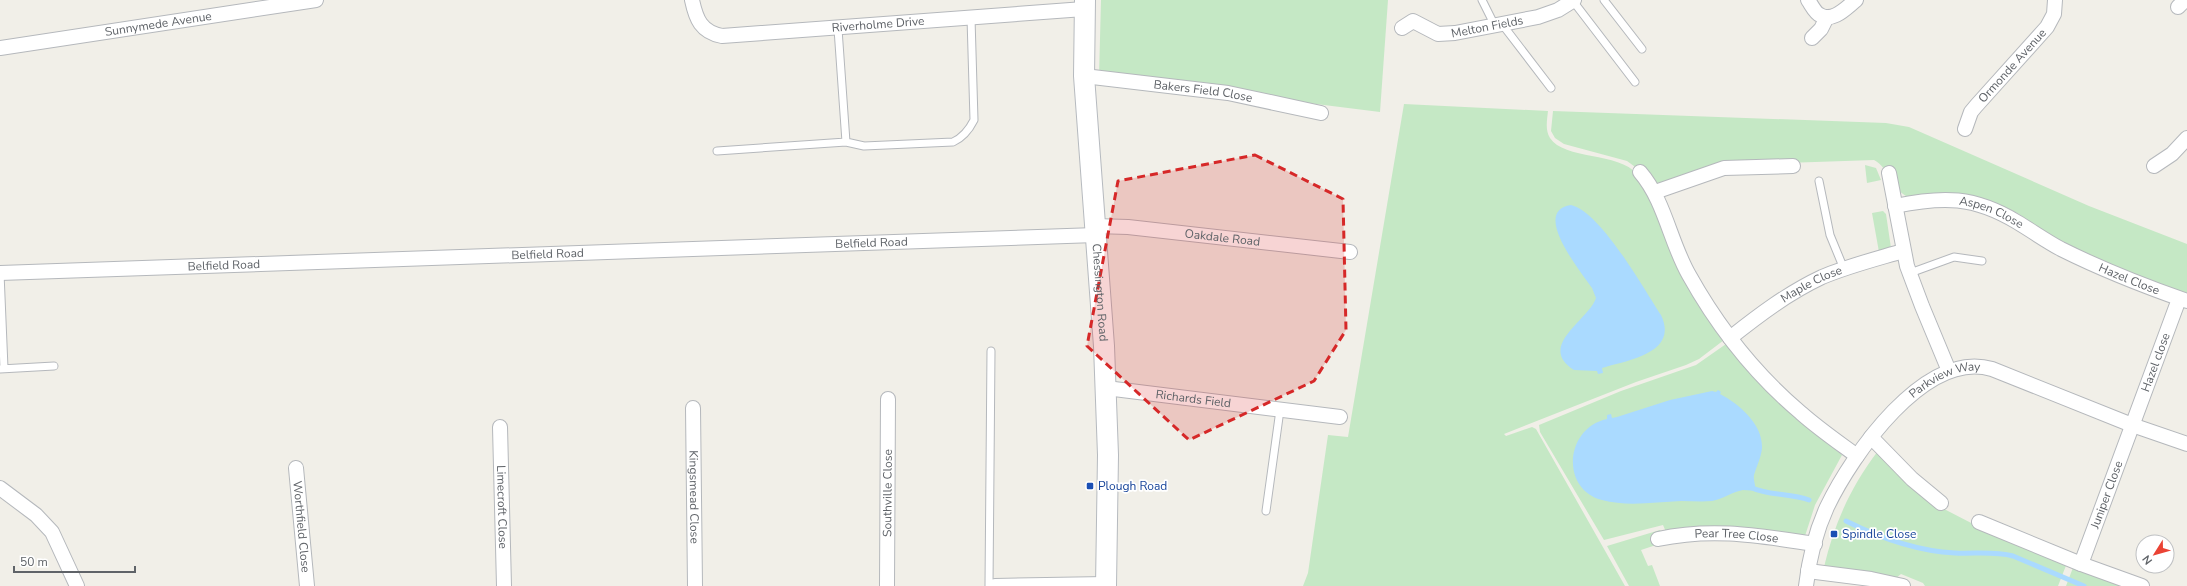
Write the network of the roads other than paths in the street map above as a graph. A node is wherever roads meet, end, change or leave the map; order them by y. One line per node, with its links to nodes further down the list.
1 (316, 0): 16 (street, Sunnymede Avenue)
2 (692, 0): 14 (street, Riverholme Drive)
3 (1482, 0): 12 (lane)
4 (1604, 0): 17 (lane)
5 (1808, 0): 10 (street)
6 (1856, 0): 10 (street)
7 (2055, 0): 22 (street, Ormonde Avenue)
8 (1574, 1): 12 (street, Melton Fields); 19 (lane)
9 (1085, 5): 11 (street, Riverholme Drive); 18 (main road, Chessington Road)
10 (1826, 17): 15 (street)
11 (971, 18): 14 (street, Riverholme Drive); 24 (lane)
12 (1499, 25): 13 (street, Melton Fields); 20 (lane)
13 (1402, 28)
14 (838, 29): 24 (lane)
15 (1812, 38)
16 (0, 48)
17 (1642, 49)
18 (1084, 76): 21 (street, Bakers Field Close); 33 (main road, Chessington Road)
19 (1635, 82)
20 (1551, 88)
21 (1322, 113)
22 (1965, 129)
23 (2187, 138): 27 (street)
24 (846, 142): 25 (lane)
25 (717, 151)
26 (1793, 166): 31 (street)
27 (2154, 166)
28 (1640, 172): 31 (street)
29 (1889, 173): 32 (street)
30 (1819, 181): 38 (lane)
31 (1655, 192): 42 (street)
32 (1895, 206): 34 (street); 36 (street, Aspen Close)
33 (1096, 231): 35 (street, Oakdale Road); 39 (street, Belfield Road); 47 (main road, Chessington Road)
34 (1903, 251): 38 (street, Maple Close); 40 (street)
35 (1350, 252)
36 (2080, 258): 41 (street, Hazel Close)
37 (1982, 261): 40 (lane)
38 (1844, 269): 42 (street, Maple Close)
39 (0, 273): 45 (lane)
40 (1910, 273): 46 (street)
41 (2183, 300): 52 (street, Hazel close)
42 (1730, 338): 56 (street)
43 (991, 351): 72 (lane)
44 (54, 366): 45 (lane)
45 (2, 369)
46 (1949, 370): 52 (street, Parkview Way); 54 (street, Parkview Way)
47 (1106, 388): 50 (street, Richards Field); 66 (main road, Chessington Road)
48 (888, 399): 71 (street, Southville Close)
49 (693, 408): 70 (street, Kingsmead Close)
50 (1280, 410): 51 (street, Richards Field); 60 (lane)
51 (1340, 417)
52 (2132, 426): 55 (street, Parkview Way); 64 (street, Juniper Close)
53 (500, 427): 69 (street, Limecroft Close)
54 (1871, 437): 56 (street, Parkview Way); 59 (street)
55 (2187, 444)
56 (1857, 456): 63 (street, Parkview Way)
57 (296, 468): 68 (street, Worthfield Close)
58 (0, 488): 67 (street)
59 (1942, 503)
60 (1266, 511)
61 (1979, 522): 64 (street)
62 (1658, 539): 63 (street, Pear Tree Close)
63 (1815, 544): 65 (street, Parkview Way)
64 (2081, 564): 76 (street)
65 (1808, 571): 74 (street, Parkview Way); 75 (street)
66 (1106, 585): 73 (street)
67 (77, 586)
68 (306, 586)
69 (504, 586)
70 (695, 586)
71 (887, 586)
72 (989, 586)
73 (995, 586)
74 (1806, 586)
75 (1903, 586)
76 (2142, 586)

